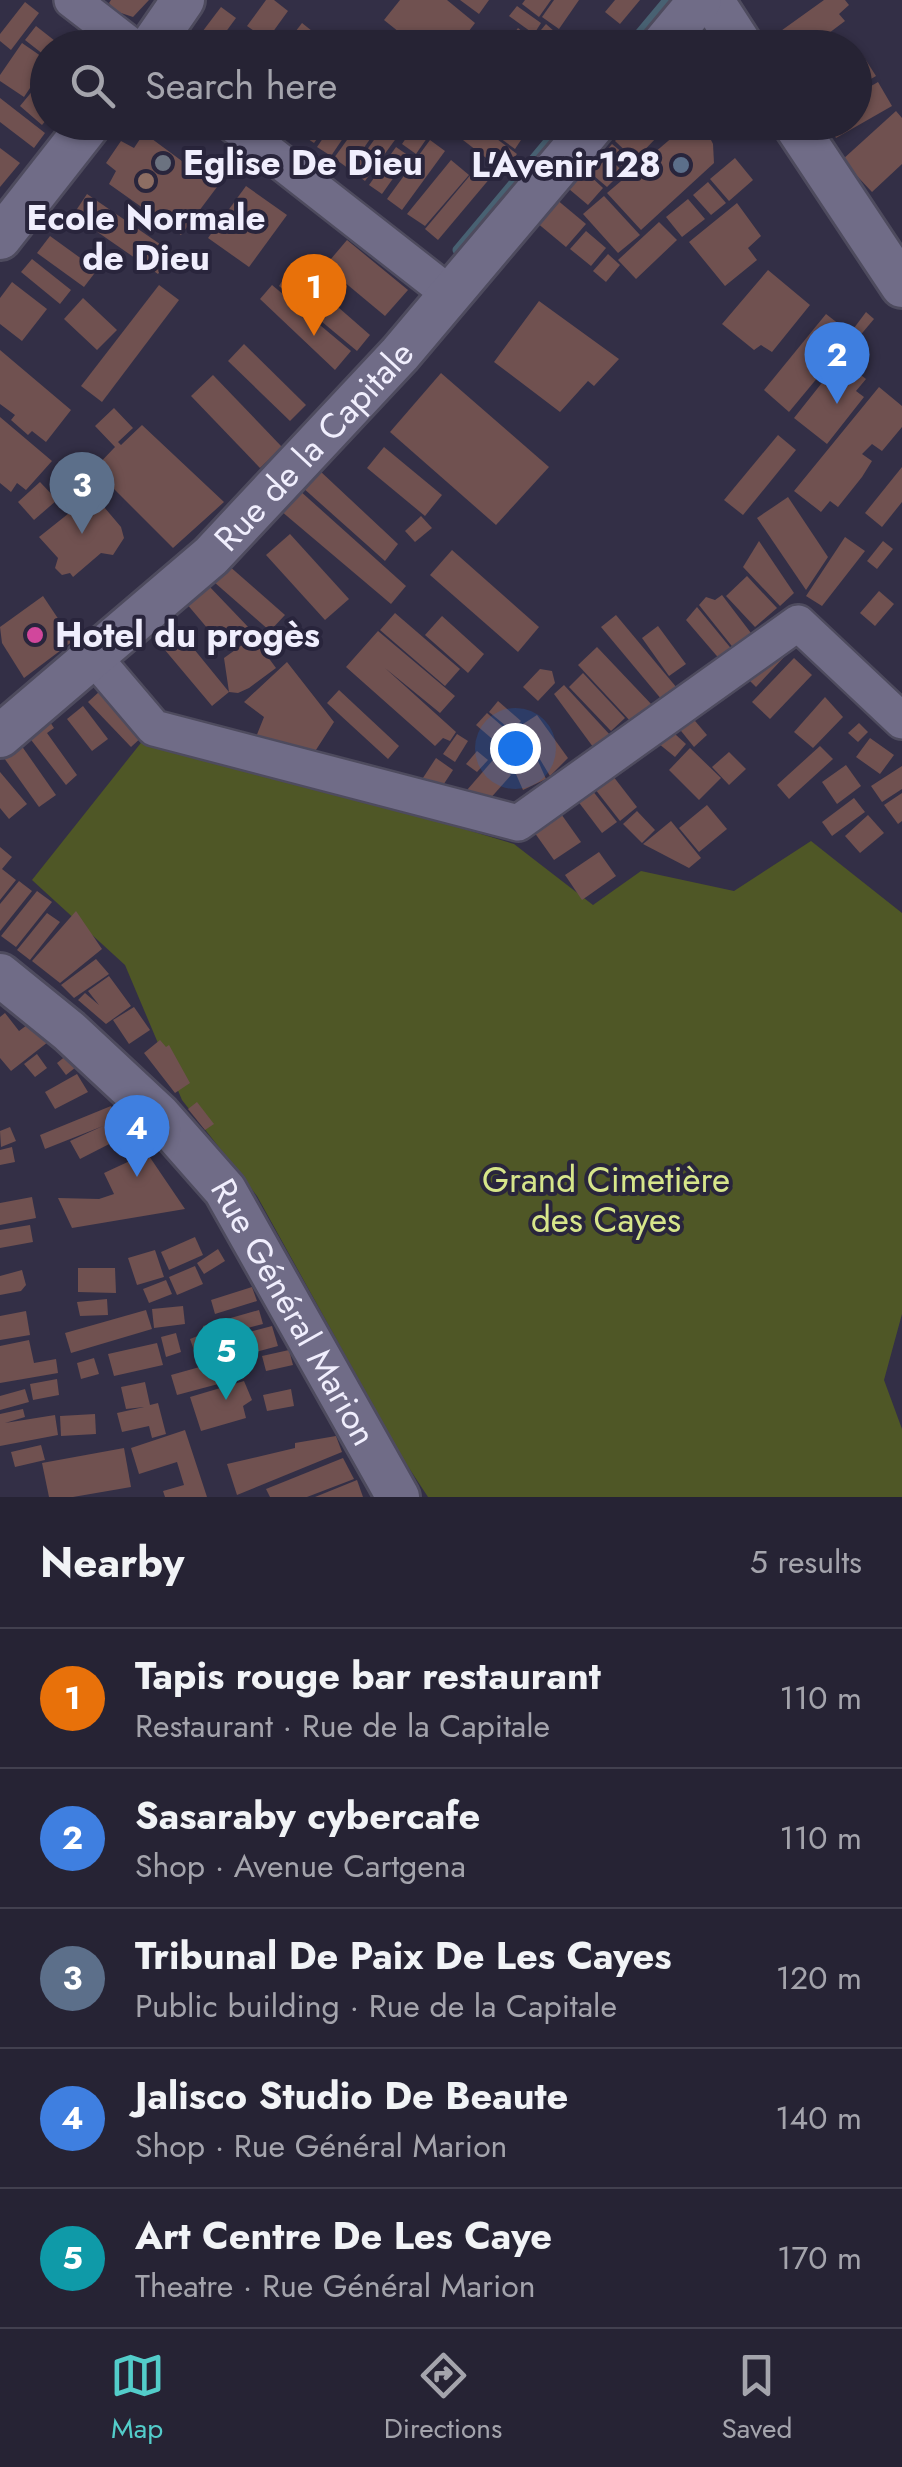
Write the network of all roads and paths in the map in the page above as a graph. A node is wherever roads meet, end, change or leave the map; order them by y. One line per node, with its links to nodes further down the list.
1 (72, 0): 5 (street)
2 (184, 0): 6 (street)
3 (700, 0): 7 (street)
4 (712, 0): 8 (street)
5 (111, 30)
6 (163, 30)
7 (675, 30)
8 (731, 30)
9 (77, 140): 13 (street)
10 (253, 140): 15 (street)
11 (581, 140): 15 (street, Rue de la Capitale)
12 (805, 140): 14 (street)
13 (0, 238)
14 (902, 286)
15 (451, 295): 16 (street, Rue de la Capitale)
16 (92, 655): 17 (street); 18 (street, Rue de la Capitale)
17 (902, 721)
18 (0, 736)
19 (0, 975): 20 (street, Rue Général Marion)
20 (398, 1497)

